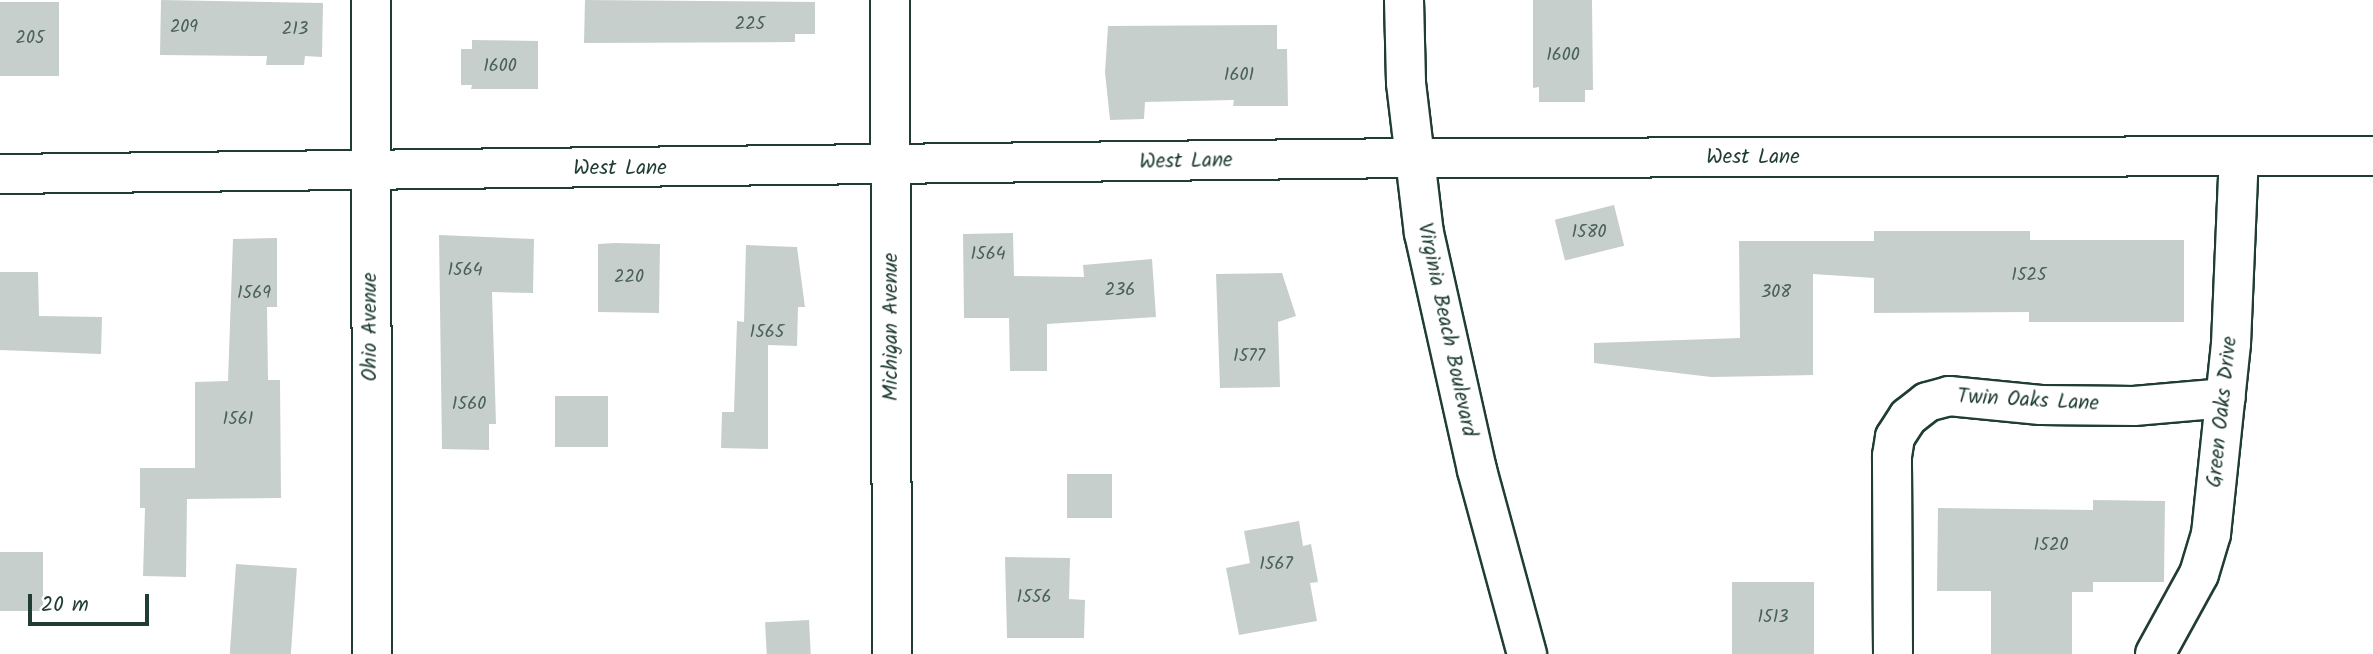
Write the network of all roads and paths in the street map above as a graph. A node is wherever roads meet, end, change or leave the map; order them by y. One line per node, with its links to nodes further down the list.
1 (371, 0): 8 (street, Ohio Avenue)
2 (890, 0): 7 (street, Michigan Avenue)
3 (1404, 0): 6 (street, Virginia Beach Boulevard)
4 (2373, 156): 5 (street, West Lane)
5 (2239, 157): 6 (street, West Lane); 10 (street, Green Oaks Drive)
6 (1413, 158): 7 (street, West Lane); 13 (street, Virginia Beach Boulevard)
7 (891, 167): 8 (street, West Lane); 12 (street, Michigan Avenue)
8 (371, 171): 9 (street, West Lane); 11 (street, Ohio Avenue)
9 (0, 174)
10 (2226, 398): 14 (street, Twin Oaks Lane); 15 (street, Green Oaks Drive)
11 (372, 654)
12 (892, 654)
13 (1527, 654)
14 (1893, 654)
15 (2155, 654)

